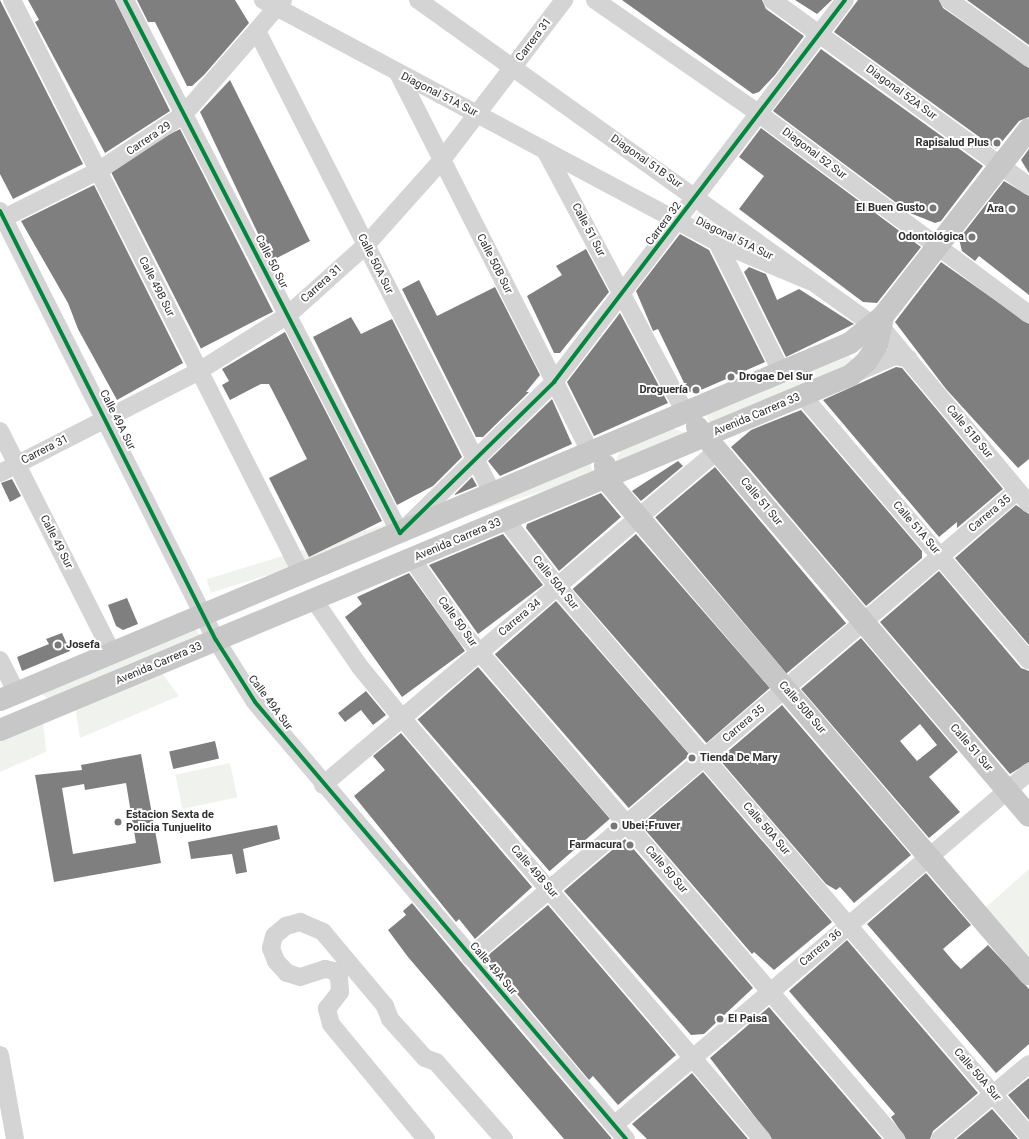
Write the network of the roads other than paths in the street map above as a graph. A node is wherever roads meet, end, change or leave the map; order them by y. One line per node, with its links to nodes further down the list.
1 (12, 0): 22 (street, Calle 49B Sur)
2 (125, 0): 16 (street, Calle 50 Sur)
3 (418, 0): 13 (street, Diagonal 51B Sur)
4 (564, 0): 13 (street, Carrera 31)
5 (595, 0): 15 (street, Diagonal 52 Sur)
6 (772, 0): 11 (street, Diagonal 52A Sur)
7 (845, 0): 11 (street, Carrera 32)
8 (949, 0): 12 (street)
9 (274, 3): 10 (street, Carrera 29); 14 (street, Diagonal 51A Sur)
10 (258, 33): 16 (street, Carrera 29); 28 (street, Calle 50A Sur)
11 (820, 34): 15 (street, Carrera 32); 21 (street, Diagonal 52A Sur)
12 (1029, 58)
13 (513, 67): 17 (street, Carrera 31); 24 (street, Diagonal 51B Sur)
14 (399, 75): 17 (street, Diagonal 51A Sur); 20 (street, Calle 50B Sur)
15 (758, 113): 24 (street, Carrera 32); 29 (street, Diagonal 52 Sur)
16 (184, 114): 22 (street, Carrera 29); 33 (street, Calle 50 Sur)
17 (477, 115): 19 (street, Diagonal 51A Sur); 20 (street, Carrera 31)
18 (1029, 129): 21 (main road, Avenida Carrera 33)
19 (546, 152): 26 (street, Diagonal 51A Sur); 31 (street, Calle 51 Sur)
20 (441, 161): 28 (street, Carrera 31); 39 (street, Calle 50B Sur)
21 (1001, 165): 23 (street, Diagonal 52A Sur); 29 (main road, Avenida Carrera 33)
22 (98, 171): 25 (street, Carrera 29); 36 (street, Calle 49B Sur)
23 (1029, 186)
24 (696, 197): 26 (street, Carrera 32); 30 (street, Diagonal 51B Sur)
25 (1, 216): 42 (street, Calle 49A Sur)
26 (677, 221): 27 (street, Diagonal 51A Sur); 31 (street, Carrera 32)
27 (717, 242): 30 (street, Diagonal 51A Sur); 37 (street)
28 (366, 245): 33 (street, Carrera 31); 47 (street, Calle 50A Sur)
29 (939, 247): 32 (street, Diagonal 52 Sur); 34 (main road, Avenida Carrera 33)
30 (810, 281): 34 (street, Diagonal 51B Sur)
31 (623, 294): 39 (street, Carrera 32); 41 (street, Calle 51 Sur)
32 (1029, 314)
33 (288, 315): 36 (street, Carrera 31); 56 (street, Calle 50 Sur)
34 (879, 323): 35 (street, Calle 51B Sur); 37 (main road, Avenida Carrera 33); 38 (main road, Avenida Carrera 33)
35 (909, 359): 38 (street); 51 (street, Calle 51B Sur)
36 (199, 371): 42 (street, Carrera 31); 59 (street, Calle 49B Sur)
37 (782, 373): 41 (main road, Avenida Carrera 33)
38 (851, 375): 40 (main road, Avenida Carrera 33)
39 (554, 382): 46 (street, Calle 50B Sur); 47 (street, Carrera 32)
40 (803, 396): 45 (main road, Avenida Carrera 33); 57 (street, Calle 51A Sur)
41 (686, 414): 44 (main road, Avenida Carrera 33); 45 (main road, Calle 51 Sur)
42 (106, 419): 48 (street, Carrera 31); 62 (street, Calle 49A Sur)
43 (0, 431): 48 (street, Calle 49 Sur)
44 (624, 439): 46 (main road, Avenida Carrera 33); 50 (main road)
45 (711, 444): 50 (main road, Avenida Carrera 33); 54 (street, Carrera 34); 63 (main road, Calle 51 Sur)
46 (591, 453): 52 (main road, Avenida Carrera 33)
47 (476, 461): 52 (street, Calle 50A Sur); 56 (street, Carrera 32)
48 (17, 464): 49 (street, Carrera 31); 66 (street, Calle 49 Sur)
49 (0, 473)
50 (606, 478): 54 (main road, Calle 50B Sur); 55 (main road, Avenida Carrera 33)
51 (1017, 491): 53 (street, Calle 51B Sur); 57 (street, Carrera 35)
52 (493, 494): 56 (main road, Avenida Carrera 33)
53 (1029, 504)
54 (639, 517): 60 (street, Carrera 34); 69 (main road, Calle 50B Sur)
55 (506, 520): 58 (main road, Avenida Carrera 33); 60 (street, Calle 50A Sur)
56 (400, 533): 59 (main road, Avenida Carrera 33)
57 (940, 556): 63 (street, Carrera 35); 68 (street, Calle 51A Sur)
58 (412, 559): 61 (main road, Avenida Carrera 33); 65 (street, Calle 50 Sur)
59 (302, 574): 62 (main road, Avenida Carrera 33)
60 (557, 586): 65 (street, Carrera 34); 74 (street, Calle 50A Sur)
61 (314, 600): 64 (main road, Avenida Carrera 33); 72 (street, Calle 49B Sur)
62 (203, 615): 64 (street, Calle 49A Sur); 66 (main road, Avenida Carrera 33)
63 (863, 622): 69 (street, Carrera 35); 77 (main road, Calle 51 Sur)
64 (216, 640): 71 (main road, Avenida Carrera 33); 76 (street, Calle 49A Sur)
65 (480, 652): 72 (street, Carrera 34); 79 (street, Calle 50 Sur)
66 (112, 653): 70 (main road, Avenida Carrera 33)
67 (0, 660): 70 (street)
68 (1029, 661)
69 (785, 688): 74 (street, Carrera 35); 80 (main road, Calle 50B Sur)
70 (8, 697): 71 (main road)
71 (48, 710): 73 (main road, Avenida Carrera 33)
72 (402, 718): 76 (street, Carrera 34); 81 (street, Calle 49B Sur)
73 (0, 730)
74 (704, 757): 79 (street, Carrera 35); 82 (street, Calle 50A Sur)
75 (1029, 772): 77 (street, Carrera 36)
76 (323, 785): 83 (street, Calle 49A Sur)
77 (1007, 790): 78 (main road, Calle 51 Sur); 80 (street, Carrera 36)
78 (1029, 816)
79 (626, 824): 81 (street, Carrera 35); 85 (street, Calle 50 Sur)
80 (929, 857): 82 (street, Carrera 36); 84 (main road, Calle 50B Sur)
81 (548, 889): 83 (street, Carrera 35); 87 (street, Calle 49B Sur)
82 (848, 925): 85 (street, Carrera 36); 89 (street, Calle 50A Sur)
83 (470, 957): 90 (street, Calle 49A Sur)
84 (1029, 974)
85 (770, 992): 87 (street, Carrera 36); 97 (street, Calle 50 Sur)
86 (0, 1055): 92 (street)
87 (693, 1058): 90 (street, Carrera 36); 96 (street, Calle 49B Sur)
88 (1029, 1064): 89 (street)
89 (993, 1094): 91 (street, Calle 50A Sur); 98 (street)
90 (614, 1125): 95 (street, Calle 49A Sur)
91 (1029, 1136)
92 (15, 1139)
93 (426, 1139): 94 (street)
94 (504, 1139)
95 (626, 1139)
96 (762, 1139)
97 (896, 1139)
98 (940, 1139)

